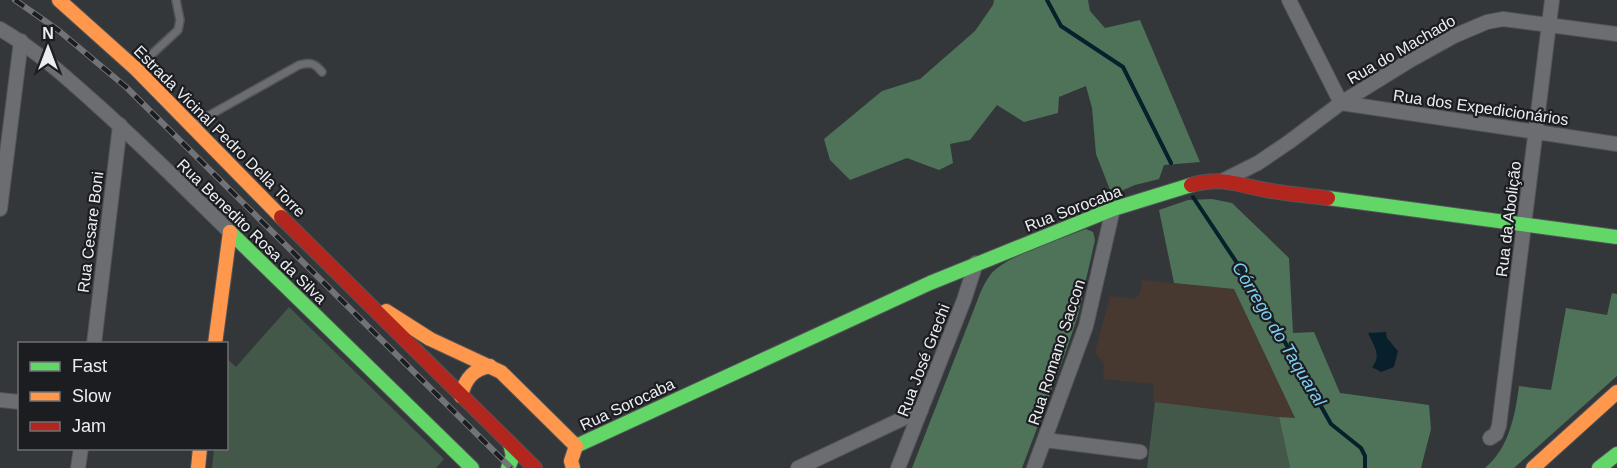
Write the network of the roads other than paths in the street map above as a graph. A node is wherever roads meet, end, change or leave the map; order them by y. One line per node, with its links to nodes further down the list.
1 (59, 0): 9 (main road, Estrada Vicinal Pedro Della Torre)
2 (176, 0): 9 (lane)
3 (1552, 0): 5 (street, Rua da Abolição)
4 (1292, 1): 11 (street)
5 (1549, 24): 7 (street, Rua do Machado); 11 (street, Rua do Machado); 14 (street, Rua da Abolição)
6 (0, 29): 8 (street, Rua Benedito Rosa da Silva)
7 (1617, 34)
8 (21, 41): 12 (street, Rua Benedito Rosa da Silva); 17 (street)
9 (136, 69): 13 (main road, Estrada Vicinal Pedro Della Torre)
10 (322, 72): 13 (lane)
11 (1341, 103): 14 (street, Rua dos Expedicionários); 16 (street, Rua do Machado)
12 (120, 125): 20 (street, Rua Benedito Rosa da Silva); 24 (street, Rua Cesare Boni)
13 (192, 125): 23 (main road, Estrada Vicinal Pedro Della Torre)
14 (1536, 132): 15 (street, Rua dos Expedicionários); 19 (street, Rua da Abolição)
15 (1617, 144)
16 (1224, 180): 18 (main road, Rua Sorocaba); 19 (main road, Rua Sorocaba)
17 (0, 209)
18 (1113, 209): 22 (main road, Rua Sorocaba); 33 (street, Rua Romano Saccon)
19 (1524, 225): 21 (main road, Rua Sorocaba); 32 (street, Rua da Abolição)
20 (230, 232): 25 (main road); 45 (main road, Rua Benedito Rosa da Silva)
21 (1617, 237)
22 (976, 263): 31 (street, Rua José Grechi); 35 (main road, Rua Sorocaba)
23 (353, 290): 26 (main road); 28 (main road)
24 (94, 342)
25 (215, 342)
26 (490, 366): 28 (main road); 35 (main road)
27 (1617, 392): 49 (main road)
28 (461, 396): 34 (main road)
29 (0, 400): 30 (street)
30 (18, 402)
31 (921, 410): 46 (street); 47 (street, Rua José Grechi)
32 (1490, 438)
33 (1045, 440): 38 (street); 48 (street, Rua Romano Saccon)
34 (510, 444): 41 (main road); 42 (main road)
35 (576, 446): 40 (main road)
36 (81, 450): 43 (street)
37 (200, 450): 44 (main road)
38 (1140, 452)
39 (1617, 454): 50 (main road)
40 (570, 466)
41 (509, 467): 42 (main road)
42 (534, 467)
43 (78, 468)
44 (198, 468)
45 (472, 468)
46 (798, 468)
47 (898, 468)
48 (1034, 468)
49 (1533, 468)
50 (1599, 468)

